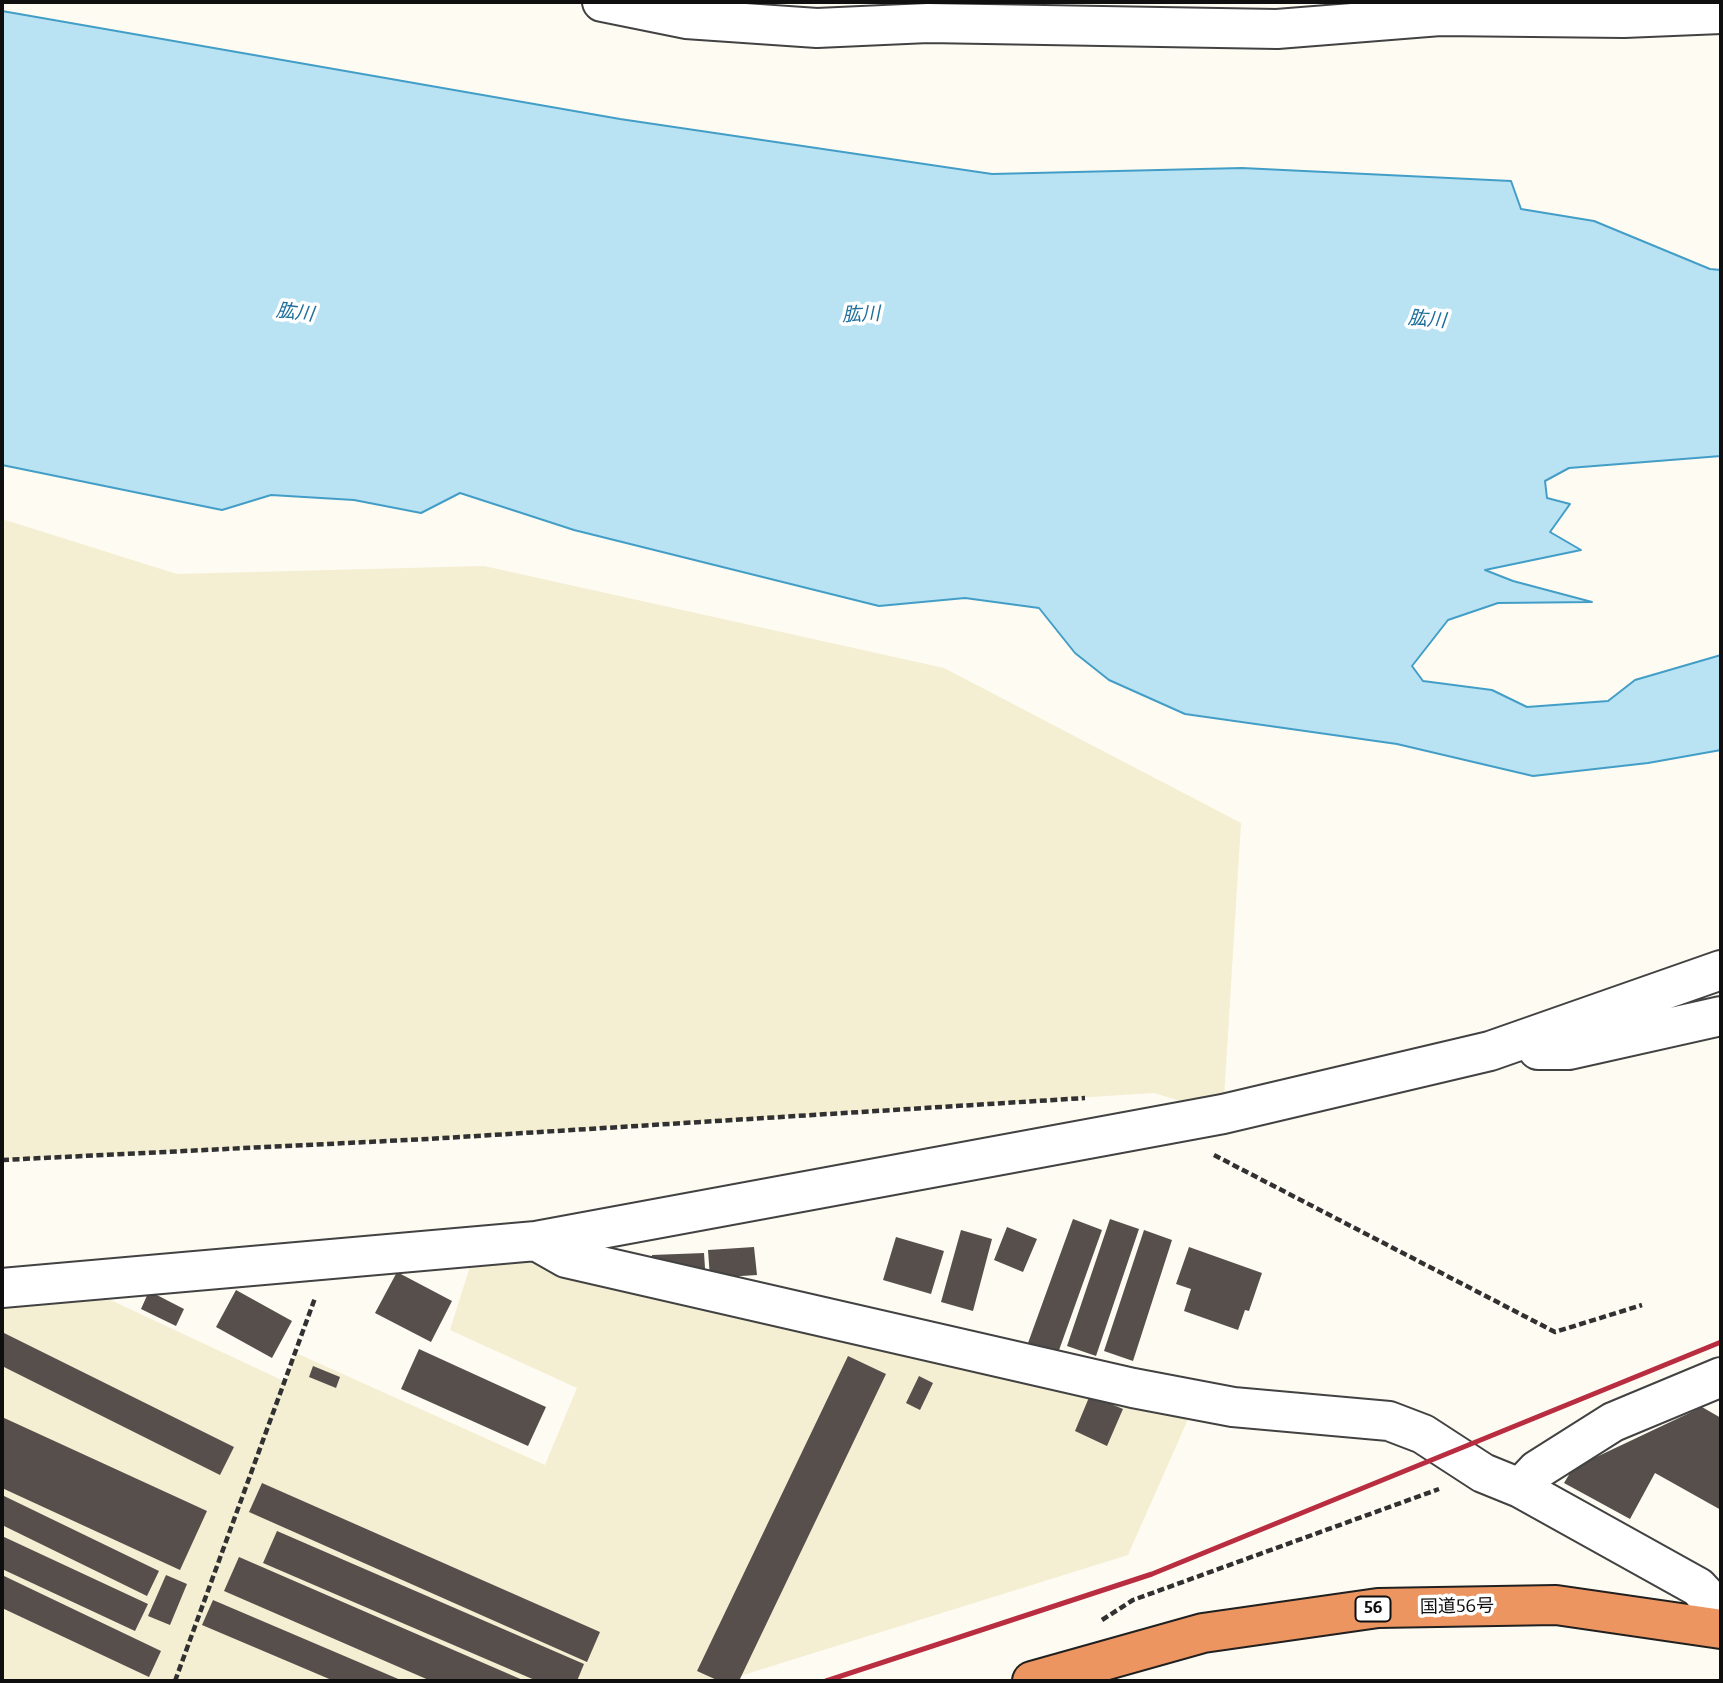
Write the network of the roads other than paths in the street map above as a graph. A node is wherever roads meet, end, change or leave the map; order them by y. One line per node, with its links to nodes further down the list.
1 (602, 2): 2 (street)
2 (1088, 13): 3 (street)
3 (1721, 14)
4 (1721, 971): 6 (street)
5 (1721, 1016): 6 (street)
6 (1490, 1051): 7 (street)
7 (536, 1241): 8 (street); 10 (street)
8 (2, 1288)
9 (1721, 1377): 10 (street)
10 (1520, 1488): 11 (street)
11 (1721, 1612)
12 (1721, 1629): 13 (highway, 国道56号 / 56)
13 (1032, 1681)

